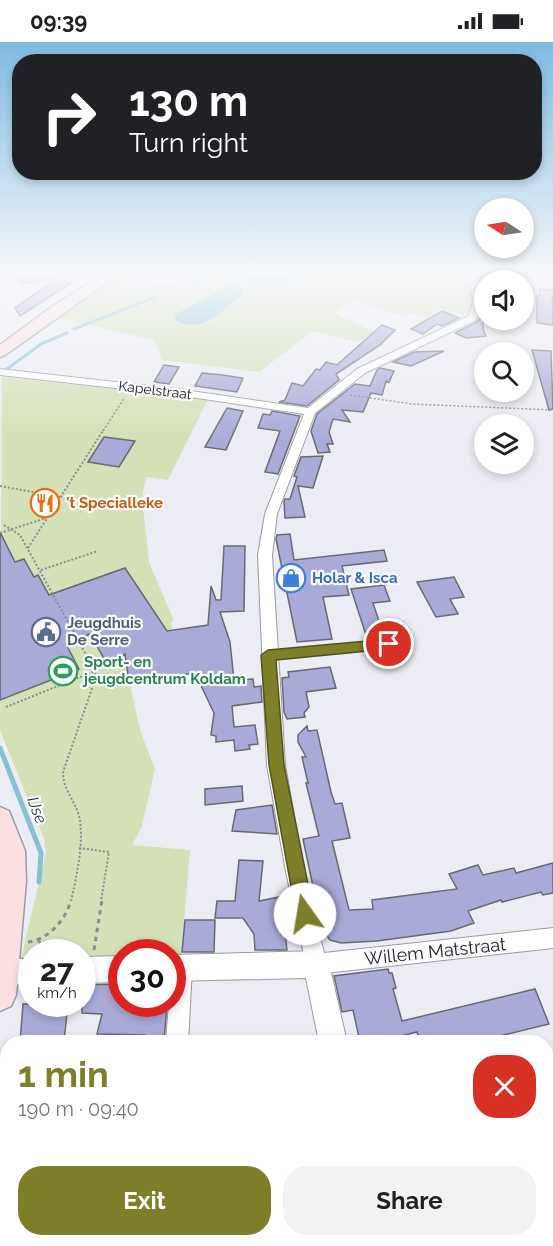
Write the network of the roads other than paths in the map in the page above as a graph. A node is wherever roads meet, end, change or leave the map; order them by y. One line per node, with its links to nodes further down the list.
1 (32, 328): 3 (main road)
2 (451, 328): 5 (street)
3 (0, 352)
4 (3, 373): 5 (street, Kapelstraat)
5 (310, 412): 7 (street)
6 (389, 644): 7 (lane)
7 (268, 655): 10 (street)
8 (0, 819): 12 (main road)
9 (553, 938): 10 (street, Willem Matstraat)
10 (316, 964): 11 (street); 15 (street)
11 (186, 968)
12 (9, 978)
13 (177, 1017): 14 (street)
14 (177, 1035)
15 (331, 1035)

